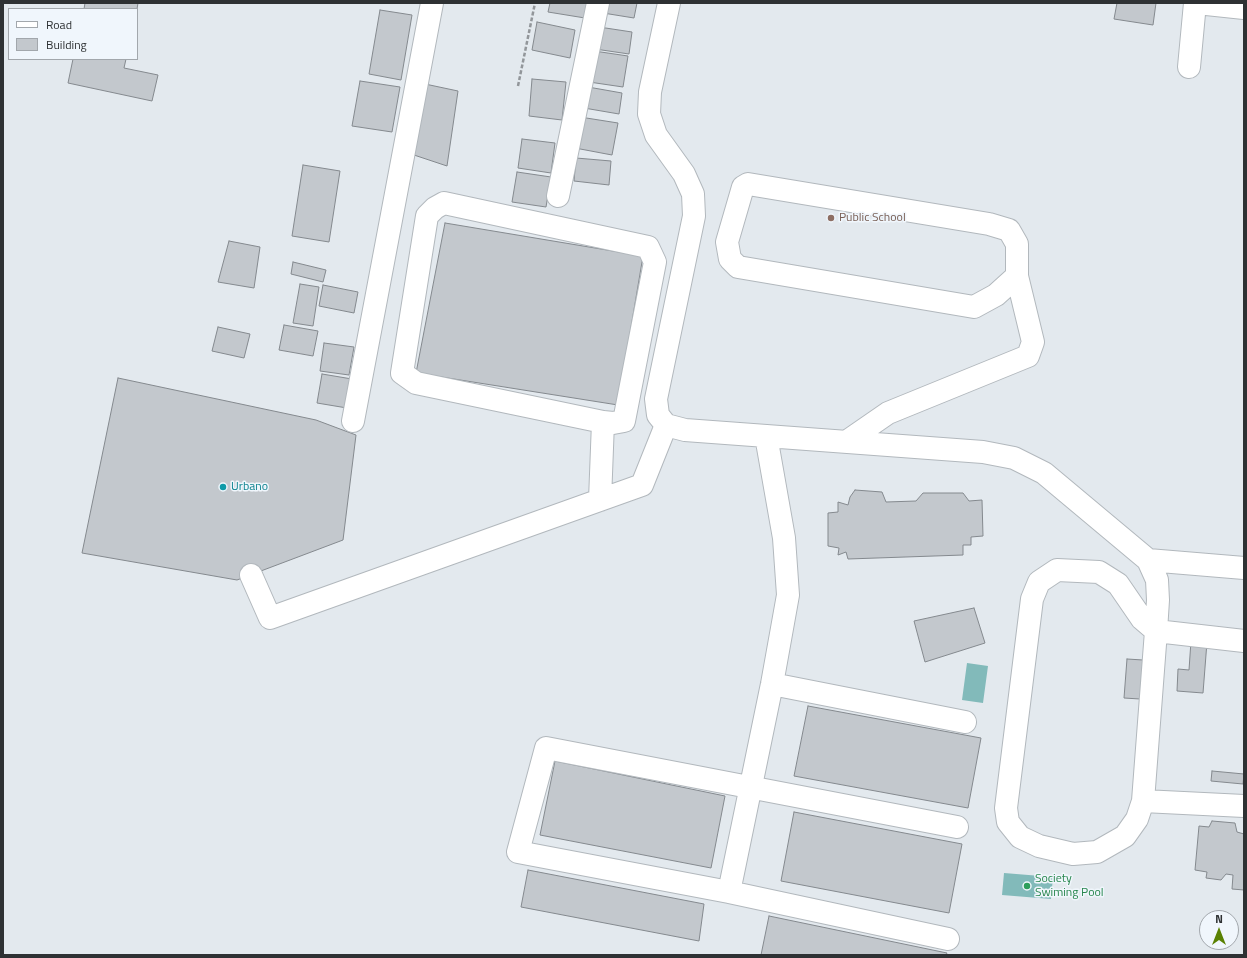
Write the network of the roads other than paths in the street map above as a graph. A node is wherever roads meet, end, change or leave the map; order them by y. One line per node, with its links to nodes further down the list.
1 (432, 3): 9 (street)
2 (598, 3): 7 (street)
3 (669, 3): 11 (street)
4 (1196, 3): 5 (street); 6 (street)
5 (1244, 8)
6 (1189, 67)
7 (558, 196)
8 (1018, 276): 8 (street); 13 (street)
9 (353, 421)
10 (603, 422): 10 (street); 14 (street)
11 (666, 425): 12 (street); 14 (street)
12 (766, 436): 13 (street); 20 (street)
13 (846, 442): 15 (street)
14 (600, 500): 17 (street)
15 (1148, 560): 16 (street); 18 (street)
16 (1244, 568)
17 (251, 575)
18 (1156, 631): 19 (street); 23 (street); 23 (street)
19 (1244, 641)
20 (772, 684): 21 (street); 22 (street)
21 (965, 722)
22 (750, 787): 25 (street); 26 (street); 26 (street)
23 (1143, 801): 24 (street)
24 (1244, 806)
25 (957, 827)
26 (729, 892): 27 (street)
27 (948, 939)

